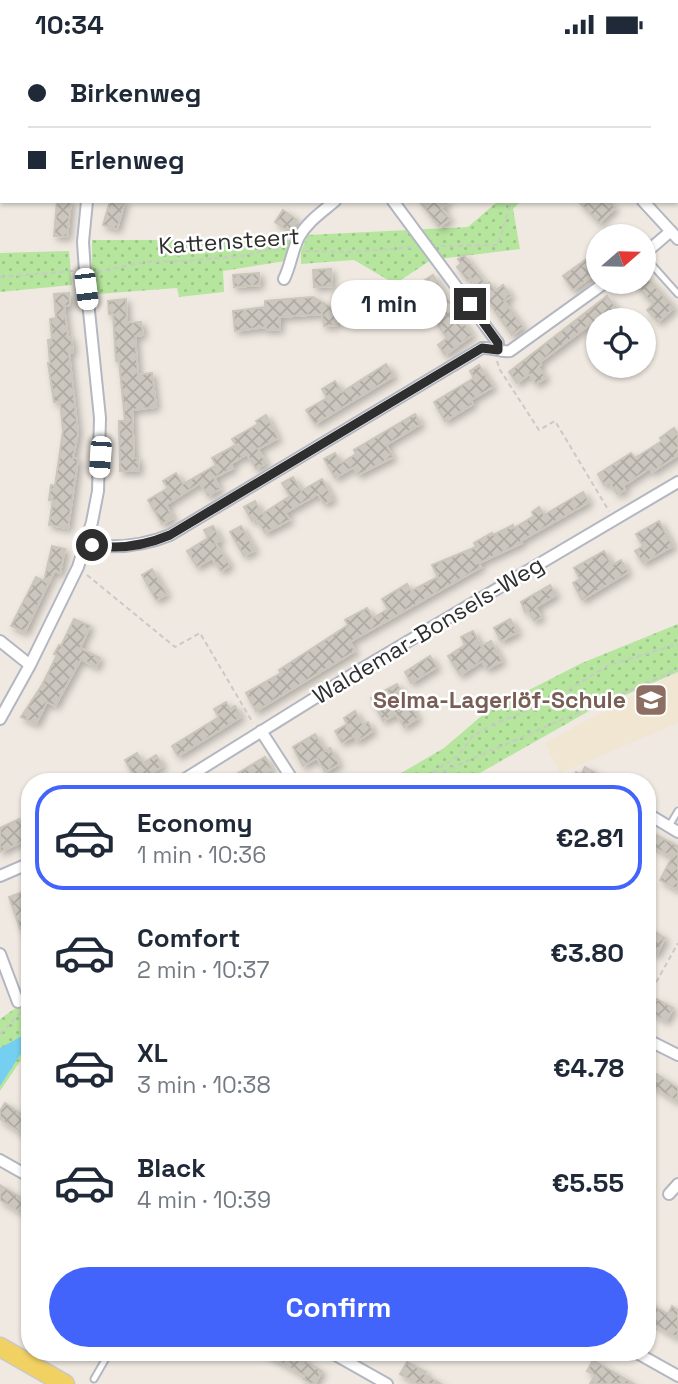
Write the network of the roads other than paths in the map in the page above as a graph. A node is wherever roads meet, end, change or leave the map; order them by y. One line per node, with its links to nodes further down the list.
1 (87, 203): 13 (street)
2 (333, 203): 8 (street)
3 (395, 203): 11 (street)
4 (645, 203): 5 (street)
5 (676, 236): 6 (street)
6 (656, 248)
7 (656, 269): 10 (lane)
8 (284, 279)
9 (589, 294): 11 (street)
10 (678, 294)
11 (498, 350): 13 (street)
12 (678, 482): 17 (street, Waldemar-Bonsels-Weg)
13 (86, 544): 15 (street)
14 (0, 641): 15 (street)
15 (30, 665): 16 (street)
16 (0, 719)
17 (260, 732): 18 (street, Waldemar-Bonsels-Weg); 19 (street)
18 (194, 773)
19 (289, 773)
20 (678, 811): 22 (lane)
21 (656, 819): 22 (street)
22 (673, 829)
23 (21, 867): 24 (street)
24 (0, 876)
25 (0, 954): 26 (street)
26 (20, 1006)
27 (656, 1044): 28 (street)
28 (678, 1055)
29 (0, 1160): 30 (street)
30 (21, 1172)
31 (678, 1184): 32 (street)
32 (669, 1194)
33 (0, 1347): 34 (main road)
34 (21, 1359)
35 (25, 1361): 41 (main road)
36 (104, 1361): 40 (lane)
37 (346, 1361): 42 (street)
38 (651, 1361): 39 (street)
39 (678, 1376)
40 (94, 1379)
41 (65, 1384)
42 (387, 1384)

